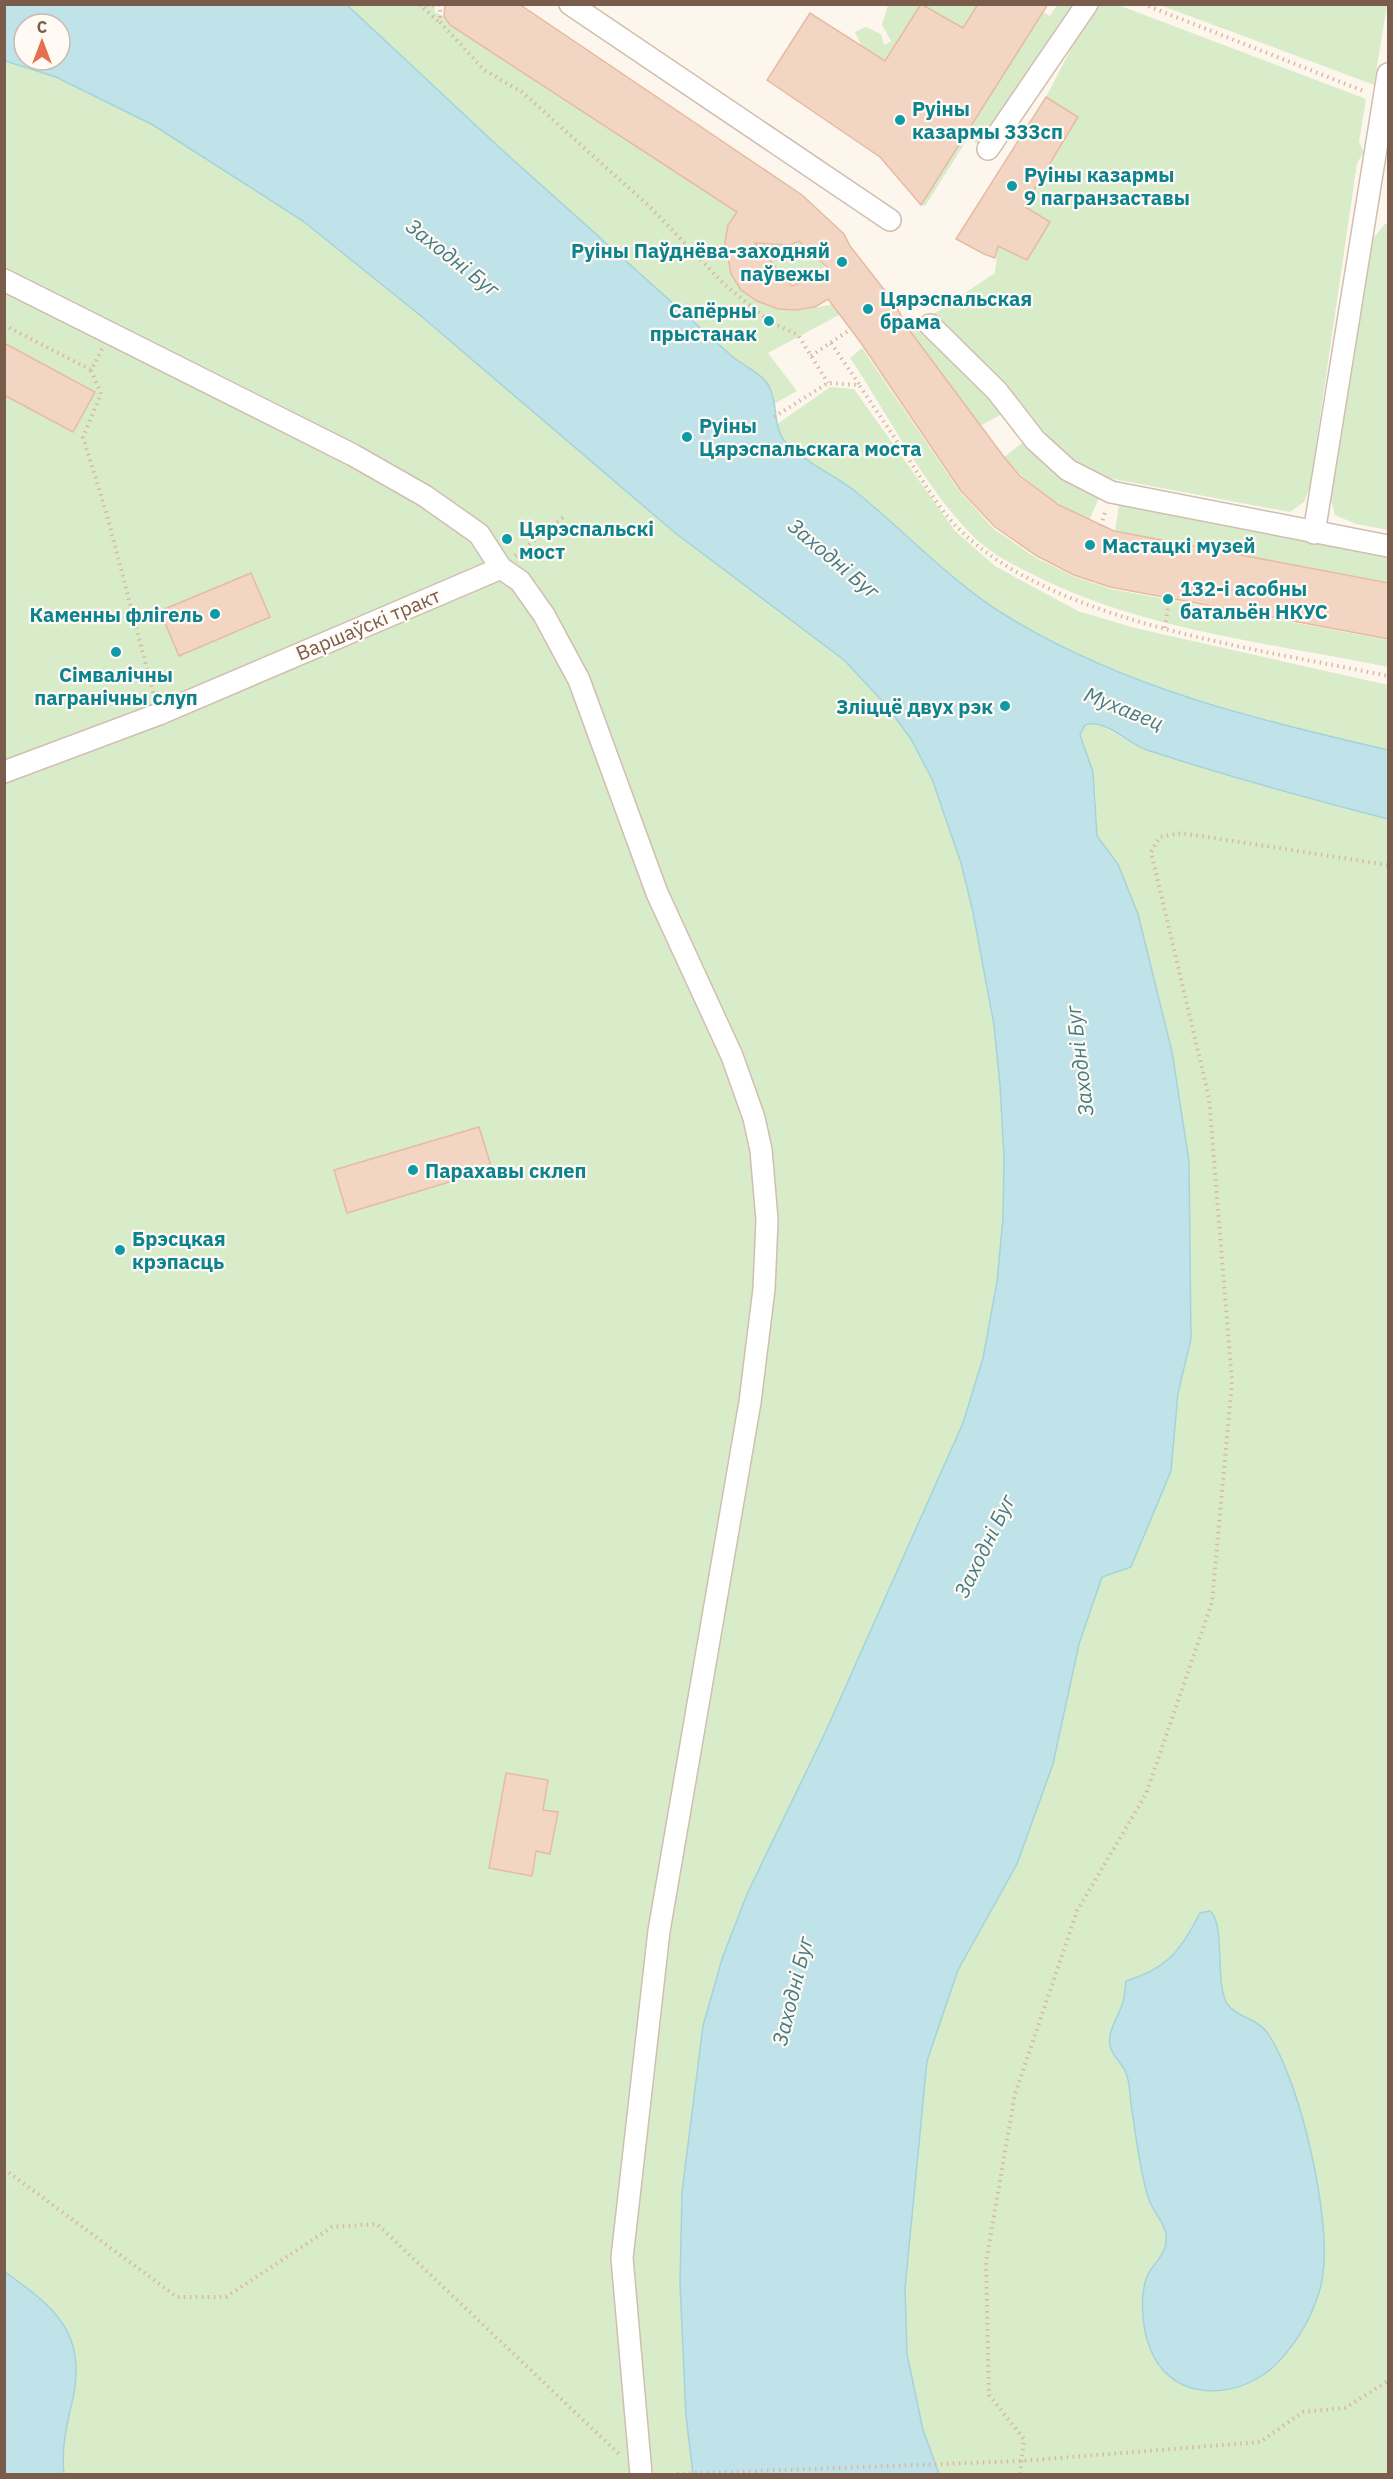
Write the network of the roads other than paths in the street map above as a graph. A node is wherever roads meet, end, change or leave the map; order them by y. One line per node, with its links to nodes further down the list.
1 (570, 4): 5 (lane)
2 (1087, 4): 4 (lane)
3 (1389, 74): 8 (lane)
4 (988, 149)
5 (890, 220)
6 (4, 280): 10 (lane)
7 (930, 325): 8 (lane)
8 (1314, 533): 9 (lane)
9 (1389, 546)
10 (501, 568): 11 (lane, Варшаўскі тракт); 12 (lane)
11 (4, 772)
12 (641, 2475)

